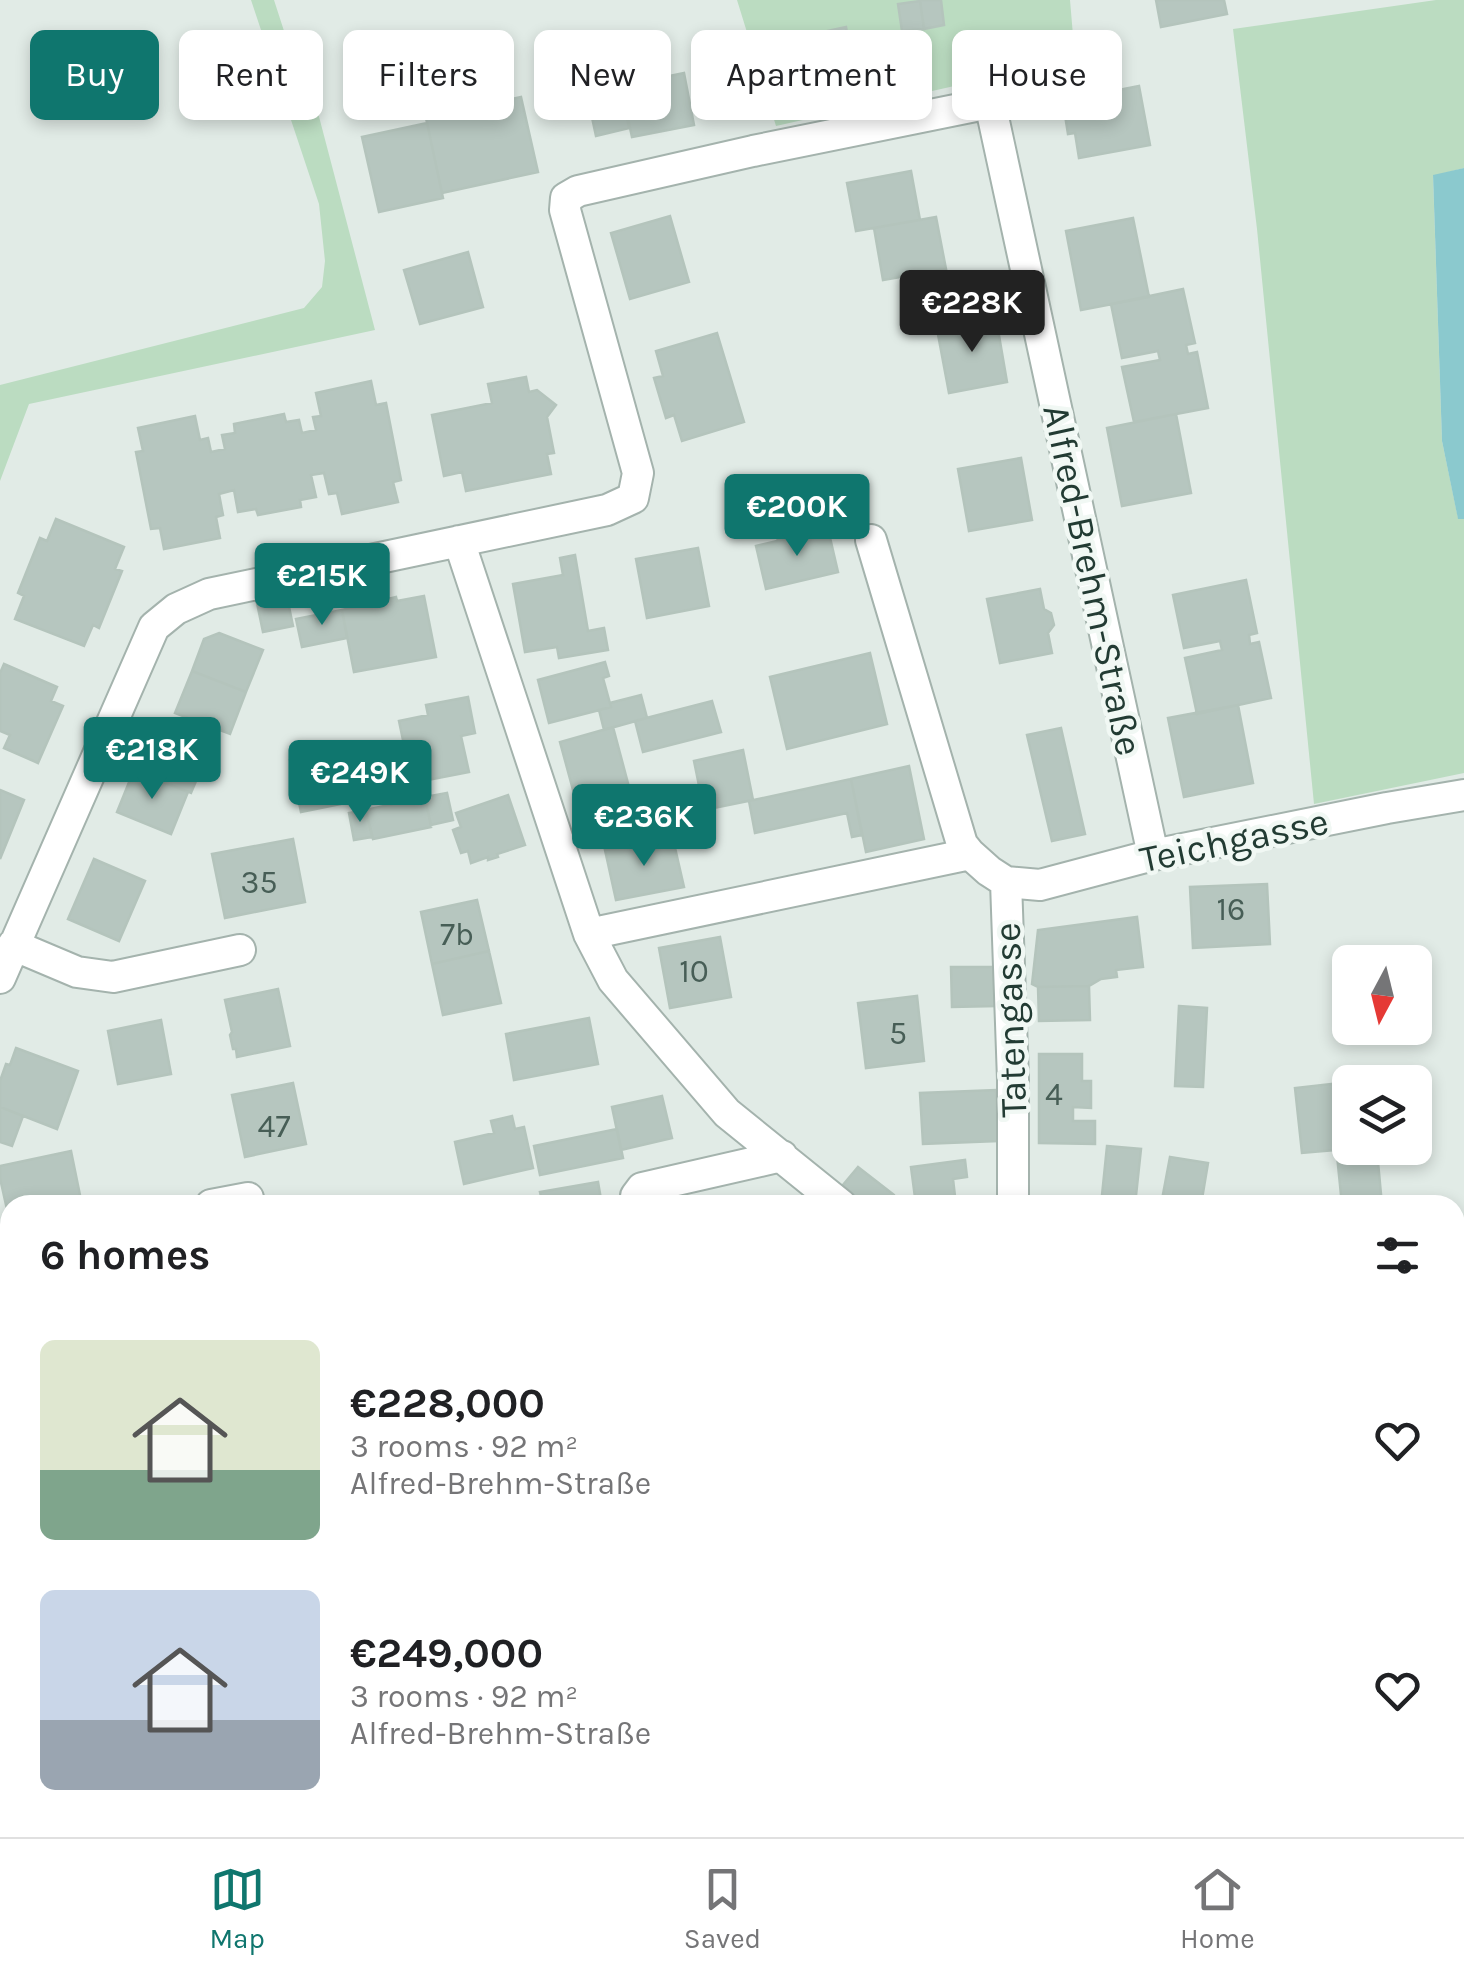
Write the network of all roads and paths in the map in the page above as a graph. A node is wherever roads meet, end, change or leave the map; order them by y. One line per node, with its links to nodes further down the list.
1 (871, 540): 4 (street, Tatengasse)
2 (459, 541): 5 (street, Alfred-Brehm-Straße); 7 (street); 8 (street, Alfred-Brehm-Straße)
3 (1464, 795): 5 (street, Teichgasse)
4 (970, 854): 6 (street, Tatengasse); 7 (street)
5 (1153, 856): 6 (street, Teichgasse)
6 (1006, 882): 14 (street, Tatengasse)
7 (588, 934): 11 (street)
8 (13, 945): 9 (street); 10 (street, Alfred-Brehm-Straße)
9 (240, 950)
10 (0, 978)
11 (782, 1156): 12 (street); 13 (street)
12 (637, 1195)
13 (829, 1195)
14 (1013, 1195)

